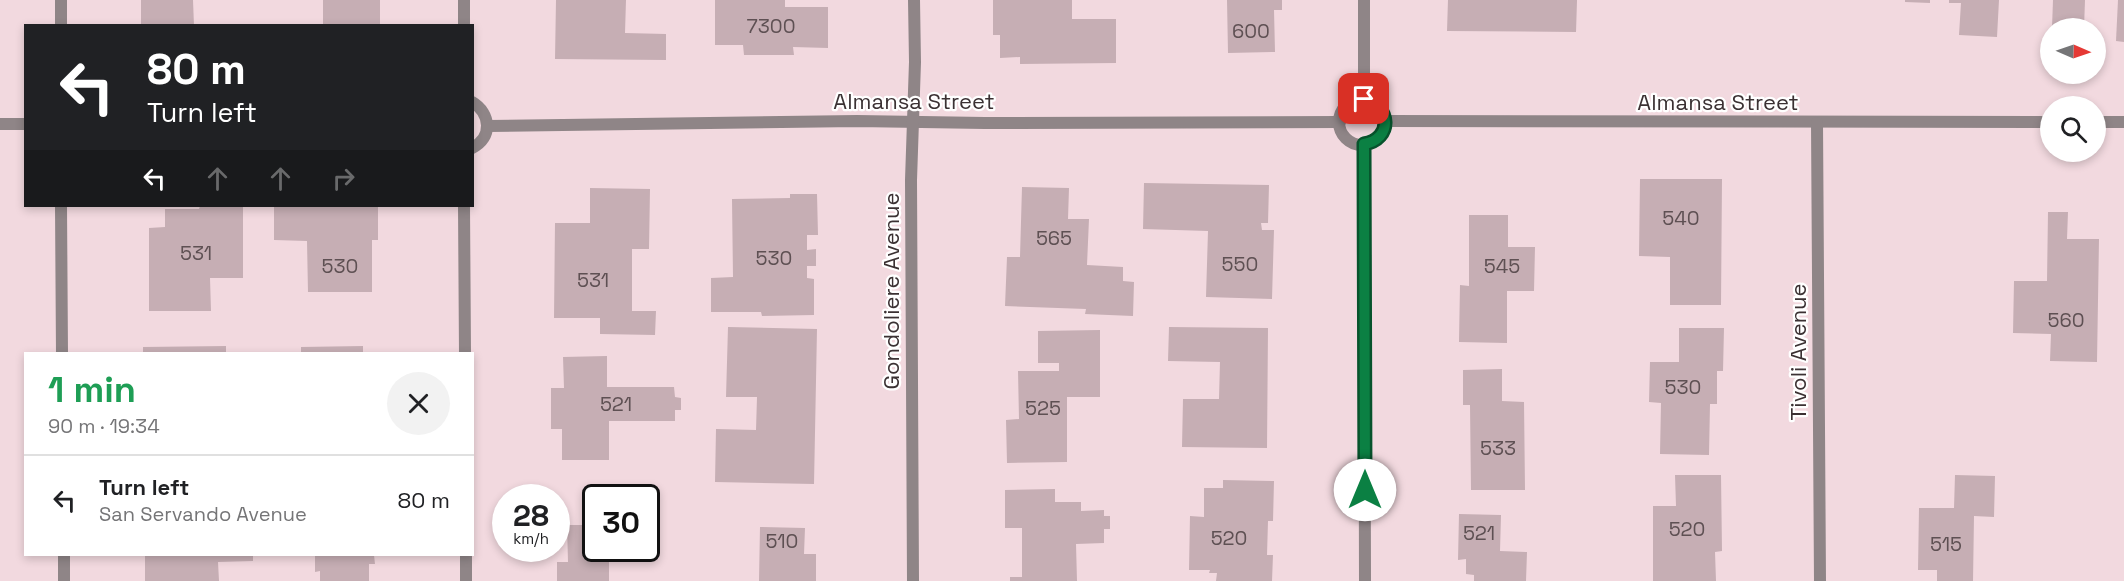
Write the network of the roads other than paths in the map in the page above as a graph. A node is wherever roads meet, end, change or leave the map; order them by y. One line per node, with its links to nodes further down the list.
1 (61, 0): 5 (street)
2 (464, 0): 6 (street)
3 (914, 0): 10 (street, Gondoliere Avenue)
4 (1364, 0): 7 (street)
5 (61, 24)
6 (464, 24)
7 (1364, 99): 9 (street); 11 (street)
8 (474, 104): 18 (street)
9 (1385, 121): 16 (street, Almansa Street); 19 (street)
10 (914, 122): 11 (street, Almansa Street); 18 (street, Almansa Street); 29 (street, Gondoliere Avenue)
11 (1340, 122): 19 (street)
12 (2040, 122): 16 (street, Almansa Street)
13 (2106, 122): 14 (street)
14 (2124, 122)
15 (0, 123): 17 (street)
16 (1817, 123): 31 (street, Tivoli Avenue)
17 (24, 124)
18 (488, 126): 20 (street)
19 (1364, 144): 30 (street)
20 (474, 146)
21 (61, 207): 23 (street)
22 (464, 207): 24 (street)
23 (62, 352)
24 (465, 352)
25 (64, 556): 27 (street)
26 (466, 556): 28 (street)
27 (64, 581)
28 (466, 581)
29 (913, 581)
30 (1365, 581)
31 (1820, 581)

